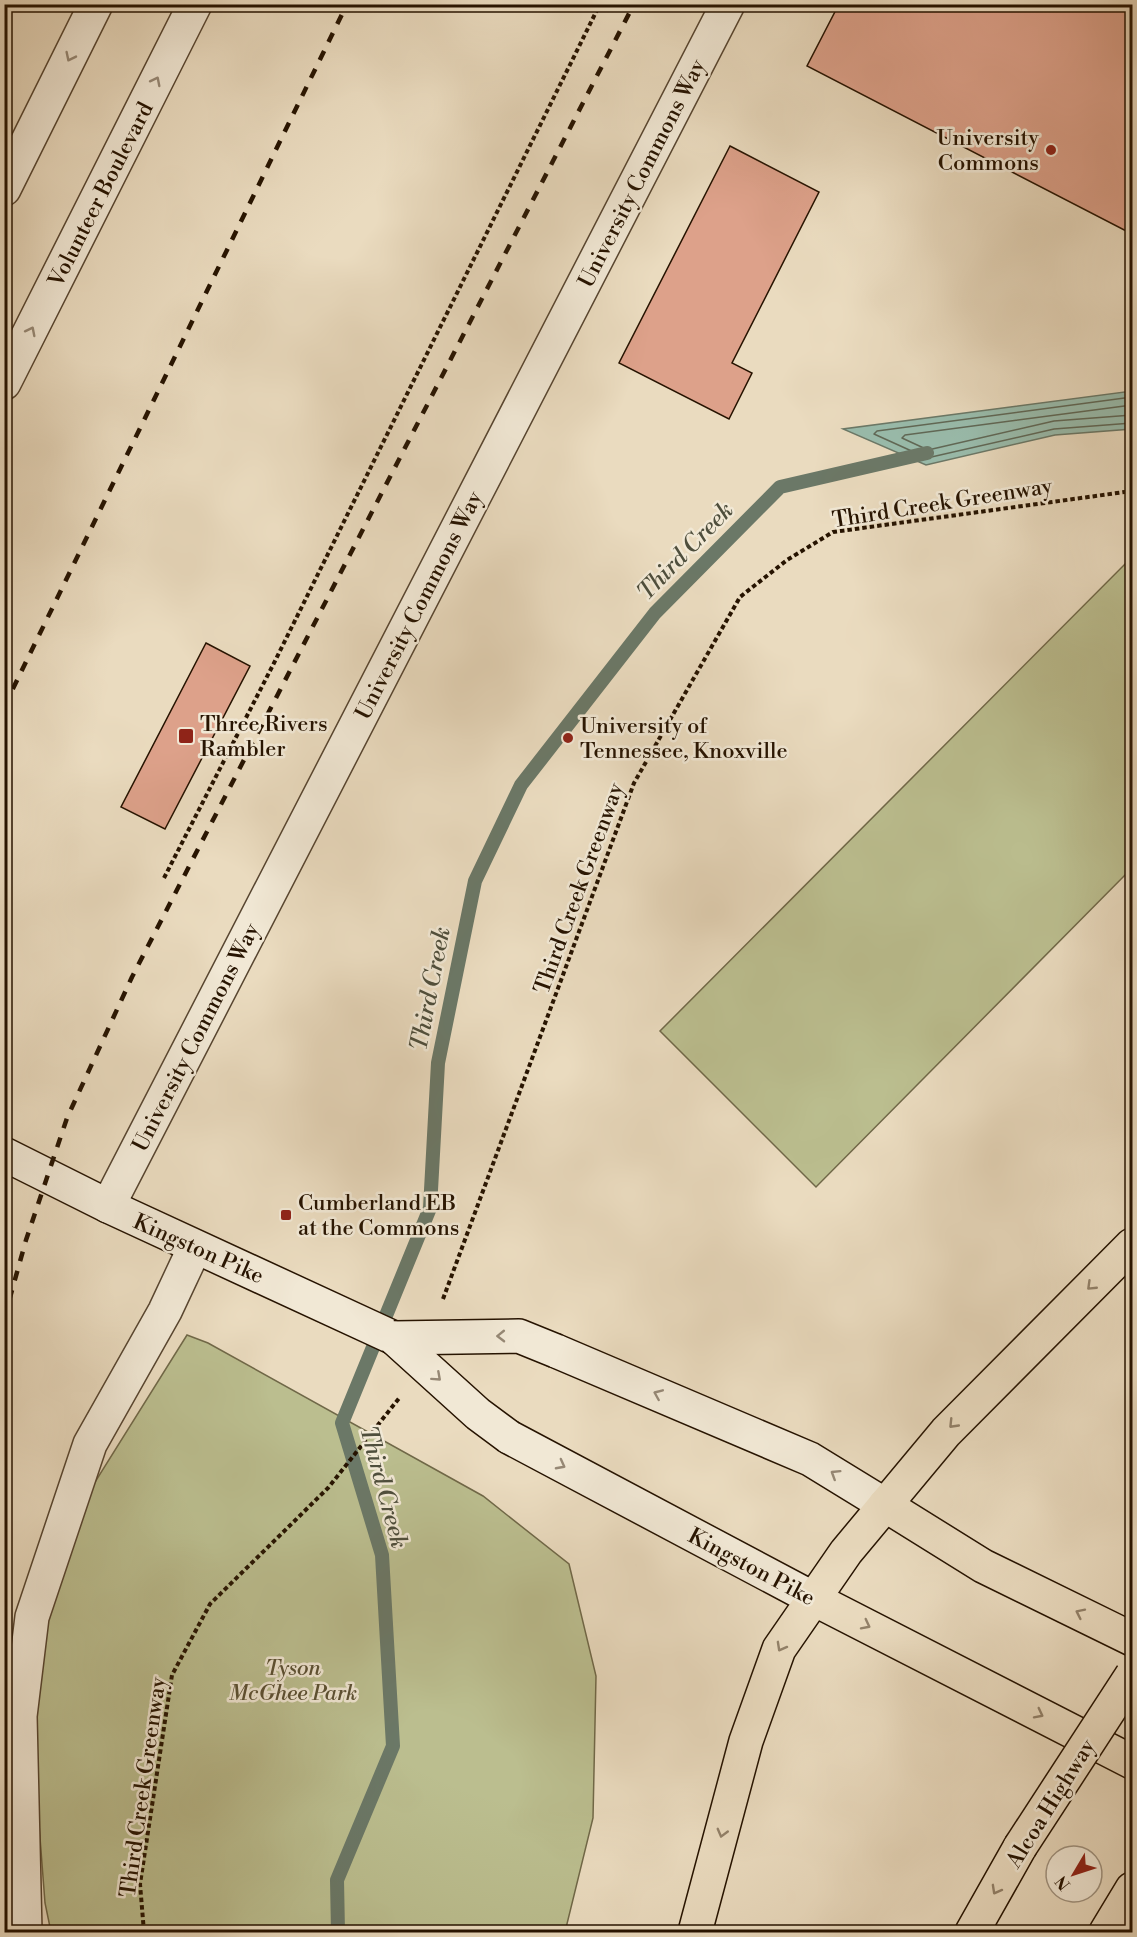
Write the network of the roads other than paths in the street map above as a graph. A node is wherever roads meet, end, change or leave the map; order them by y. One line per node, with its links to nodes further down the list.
1 (96, 4): 4 (street, one-way to 4)
2 (195, 4): 5 (street, Volunteer Boulevard, one-way to 2)
3 (728, 4): 7 (street, University Commons Way)
4 (4, 189)
5 (7, 371)
6 (4, 1154): 7 (street, Kingston Pike)
7 (108, 1206): 9 (street, Kingston Pike)
8 (1132, 1245): 11 (main road, one-way to 11)
9 (195, 1246): 10 (street, Kingston Pike); 17 (street)
10 (394, 1338): 11 (street, Kingston Pike, one-way to 10, bridge); 12 (street, Kingston Pike, one-way to 12, bridge)
11 (885, 1505): 12 (main road); 13 (main road, Kingston Pike, one-way to 11)
12 (814, 1599): 15 (main road, Kingston Pike, one-way to 15); 18 (main road, one-way to 18)
13 (1132, 1639)
14 (1132, 1675): 19 (main road, Alcoa Highway, one-way to 19, bridge)
15 (1132, 1762)
16 (1128, 1896): 20 (main road)
17 (25, 1932)
18 (695, 1932)
19 (972, 1932)
20 (1107, 1932)

